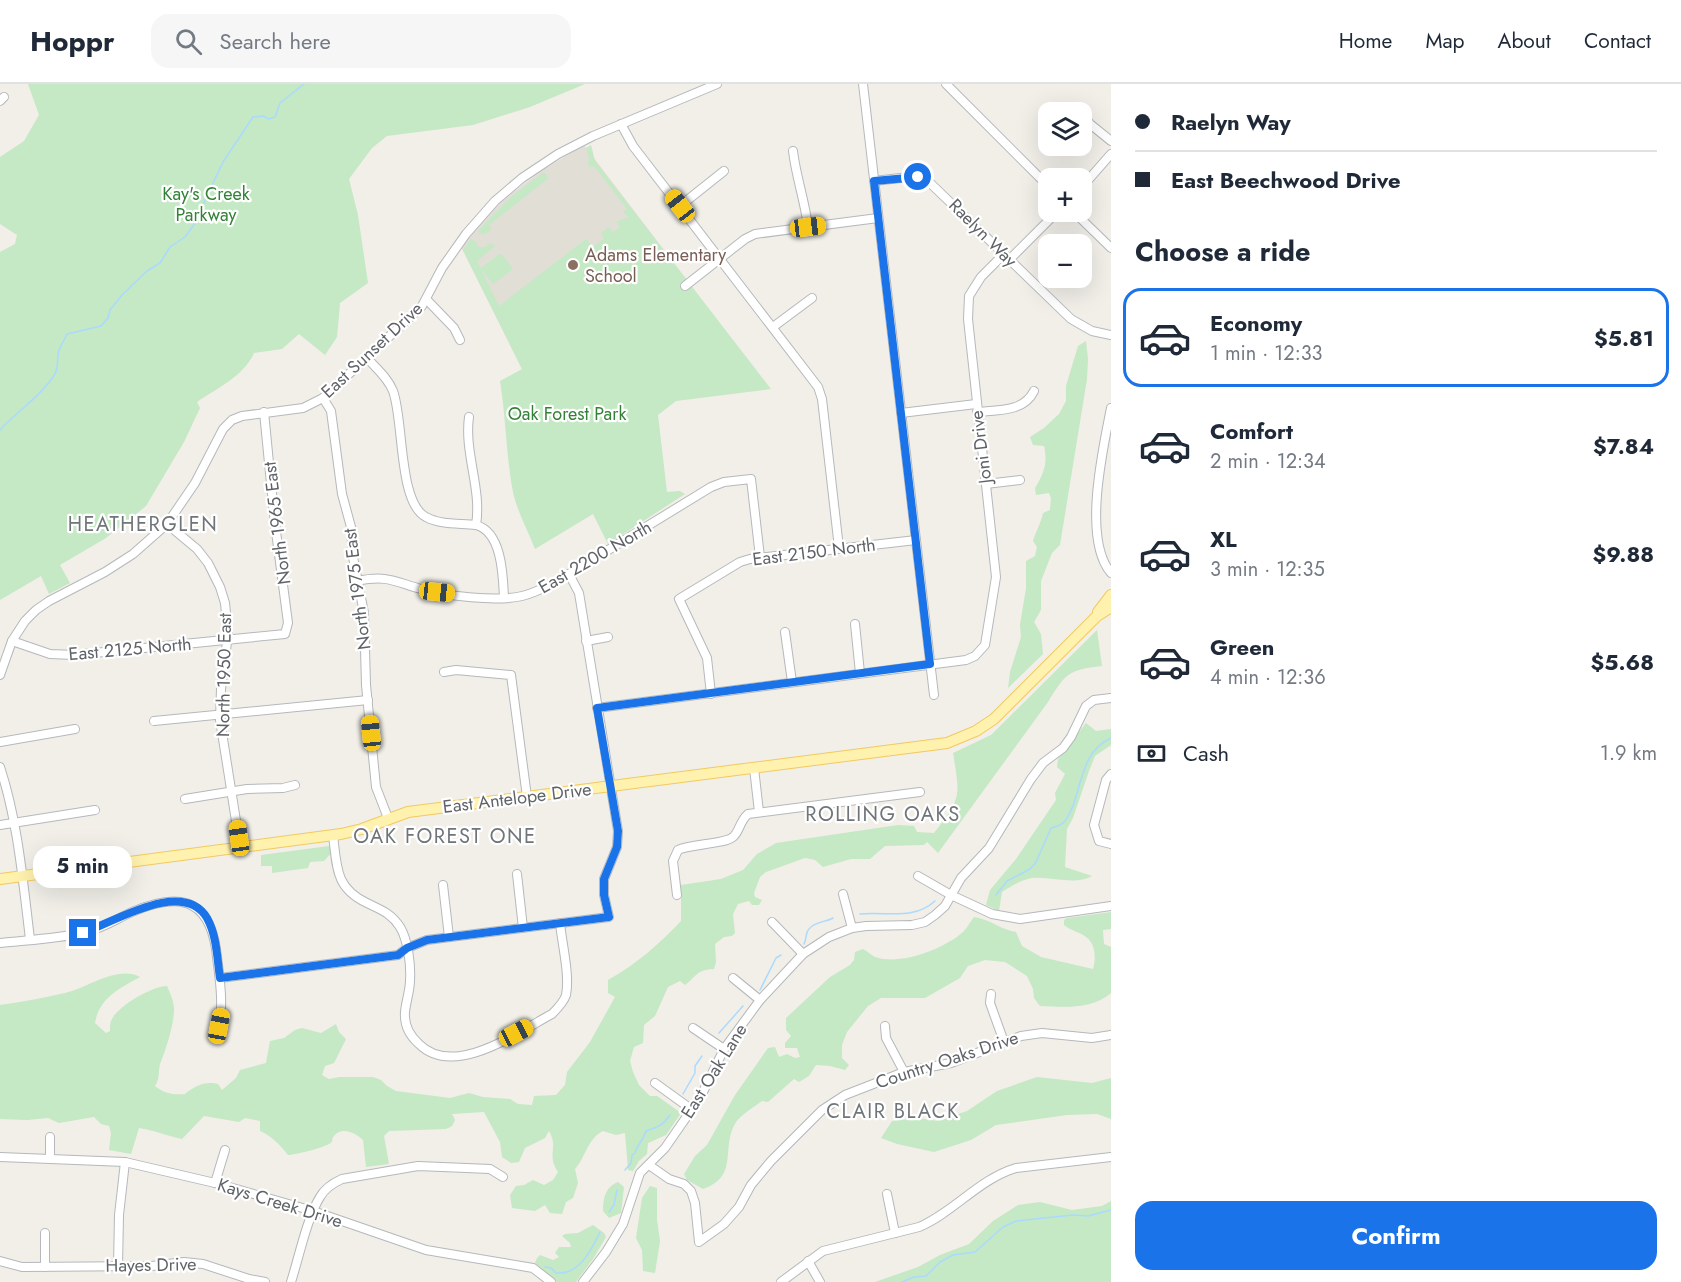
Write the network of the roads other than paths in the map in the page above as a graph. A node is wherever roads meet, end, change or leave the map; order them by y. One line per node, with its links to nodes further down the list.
1 (717, 84): 4 (street, East Sunset Drive)
2 (862, 84): 12 (street)
3 (946, 84): 10 (street)
4 (621, 124): 13 (street); 23 (street, East Sunset Drive)
5 (1092, 126): 6 (street)
6 (1111, 141)
7 (793, 151): 17 (street)
8 (1111, 154): 11 (street)
9 (724, 171): 13 (street)
10 (1038, 176)
11 (1092, 176)
12 (874, 181): 14 (street); 19 (street, Raelyn Way)
13 (680, 206): 20 (street)
14 (878, 218): 17 (street); 33 (street)
15 (1046, 222): 19 (street, Joni Drive)
16 (1084, 222): 18 (street)
17 (808, 227): 20 (street)
18 (1111, 248)
19 (1007, 256): 25 (street, Raelyn Way); 30 (street, Joni Drive)
20 (720, 258): 21 (street); 24 (street)
21 (684, 286)
22 (812, 298): 24 (street)
23 (427, 300): 26 (street); 27 (street, East Sunset Drive)
24 (773, 327): 41 (street)
25 (1111, 334)
26 (460, 340)
27 (367, 358): 29 (street, East Sunset Drive); 39 (street)
28 (1034, 391): 30 (street)
29 (323, 398): 32 (street, East Sunset Drive); 45 (street, North 1975 East)
30 (977, 408): 33 (street); 37 (street, Joni Drive)
31 (1111, 408): 35 (street)
32 (264, 412): 38 (street, East Sunset Drive); 52 (street, North 1965 East)
33 (901, 413): 40 (street)
34 (469, 417): 39 (street)
35 (1109, 426): 43 (street)
36 (1020, 480): 37 (street)
37 (986, 484): 57 (street, Joni Drive)
38 (167, 524): 54 (street, North 1950 East); 55 (street, East Sunset Drive)
39 (472, 525): 47 (street)
40 (916, 540): 41 (street, East 2150 North); 57 (street)
41 (839, 548): 42 (street, East 2150 North)
42 (760, 557): 44 (street, East 2200 North); 62 (street, East 2150 North)
43 (1111, 573)
44 (569, 574): 47 (street, East 2200 North); 56 (street)
45 (357, 581): 47 (street, East 2200 North); 65 (street, North 1975 East)
46 (1111, 595): 49 (main road, East Antelope Drive)
47 (504, 598)
48 (1111, 607): 49 (main road, East Antelope Drive)
49 (1097, 616): 72 (main road, East Antelope Drive)
50 (855, 624): 59 (street)
51 (785, 632): 61 (street)
52 (285, 634): 54 (street, East 2125 North)
53 (608, 637): 56 (street)
54 (227, 640): 55 (street, East 2125 North); 67 (street, North 1950 East)
55 (12, 641): 60 (street, East Sunset Drive)
56 (586, 641): 66 (street)
57 (930, 664): 59 (street); 63 (street)
58 (444, 672): 78 (street)
59 (860, 673): 61 (street)
60 (0, 675)
61 (792, 682): 62 (street)
62 (711, 694): 66 (street)
63 (934, 695)
64 (1111, 698): 95 (street, East Oak Lane)
65 (368, 700): 67 (street); 82 (street, North 1975 East)
66 (597, 708): 75 (street)
67 (220, 714): 68 (street); 76 (street, North 1950 East)
68 (154, 721)
69 (75, 729): 70 (street)
70 (0, 742)
71 (0, 767): 83 (street)
72 (754, 768): 75 (main road, East Antelope Drive); 81 (street)
73 (1109, 777): 86 (street)
74 (295, 785): 76 (street)
75 (610, 787): 78 (main road, East Antelope Drive); 98 (street)
76 (232, 791): 79 (street); 87 (street, North 1950 East)
77 (920, 792): 81 (street)
78 (527, 796): 82 (main road, East Antelope Drive)
79 (185, 799)
80 (94, 810): 83 (street)
81 (759, 812): 94 (street)
82 (388, 818): 85 (main road, East Antelope Drive)
83 (14, 823): 84 (street); 89 (street)
84 (0, 825)
85 (333, 835): 87 (main road, East Antelope Drive); 104 (street)
86 (1111, 844)
87 (240, 846): 89 (main road, East Antelope Drive)
88 (517, 874): 99 (street)
89 (21, 876): 91 (main road, East Antelope Drive); 102 (street)
90 (918, 876): 95 (street)
91 (0, 879)
92 (443, 885): 101 (street)
93 (843, 894): 100 (street)
94 (677, 895)
95 (951, 895): 96 (street); 100 (street, East Oak Lane)
96 (1111, 906)
97 (772, 922): 105 (street)
98 (560, 923): 99 (street); 104 (street)
99 (523, 928): 101 (street)
100 (852, 928): 105 (street, East Oak Lane)
101 (449, 937): 104 (street)
102 (30, 939): 103 (street); 106 (street)
103 (0, 943)
104 (407, 948): 106 (street)
105 (803, 954): 109 (street, East Oak Lane)
106 (220, 978): 110 (street)
107 (733, 978): 109 (street)
108 (991, 994): 114 (street)
109 (760, 1000): 115 (street, East Oak Lane)
110 (219, 1026)
111 (885, 1026): 116 (street)
112 (693, 1028): 115 (street)
113 (1111, 1035): 114 (street, Country Oaks Drive)
114 (1004, 1042): 116 (street, Country Oaks Drive)
115 (724, 1049): 118 (street, East Oak Lane)
116 (904, 1072): 125 (street, Country Oaks Drive)
117 (655, 1083): 118 (street)
118 (691, 1109): 125 (street, East Oak Lane)
119 (50, 1137): 123 (street)
120 (225, 1150): 127 (street)
121 (0, 1157): 123 (street, Kays Creek Drive)
122 (1111, 1157): 131 (street)
123 (50, 1158): 124 (street, Kays Creek Drive)
124 (125, 1162): 127 (street, Kays Creek Drive); 134 (street)
125 (649, 1165): 139 (street, East Oak Lane)
126 (503, 1177): 129 (street)
127 (215, 1183): 129 (street, Kays Creek Drive)
128 (887, 1194): 131 (street)
129 (313, 1211): 137 (street); 138 (street, Kays Creek Drive)
130 (45, 1233): 135 (street)
131 (895, 1233): 132 (street)
132 (808, 1261): 140 (street); 141 (street)
133 (0, 1262): 135 (street, Hayes Drive)
134 (118, 1266): 135 (street, Hayes Drive); 136 (street, Hayes Drive)
135 (45, 1267)
136 (265, 1282)
137 (291, 1282)
138 (551, 1282)
139 (582, 1282)
140 (781, 1282)
141 (820, 1282)

